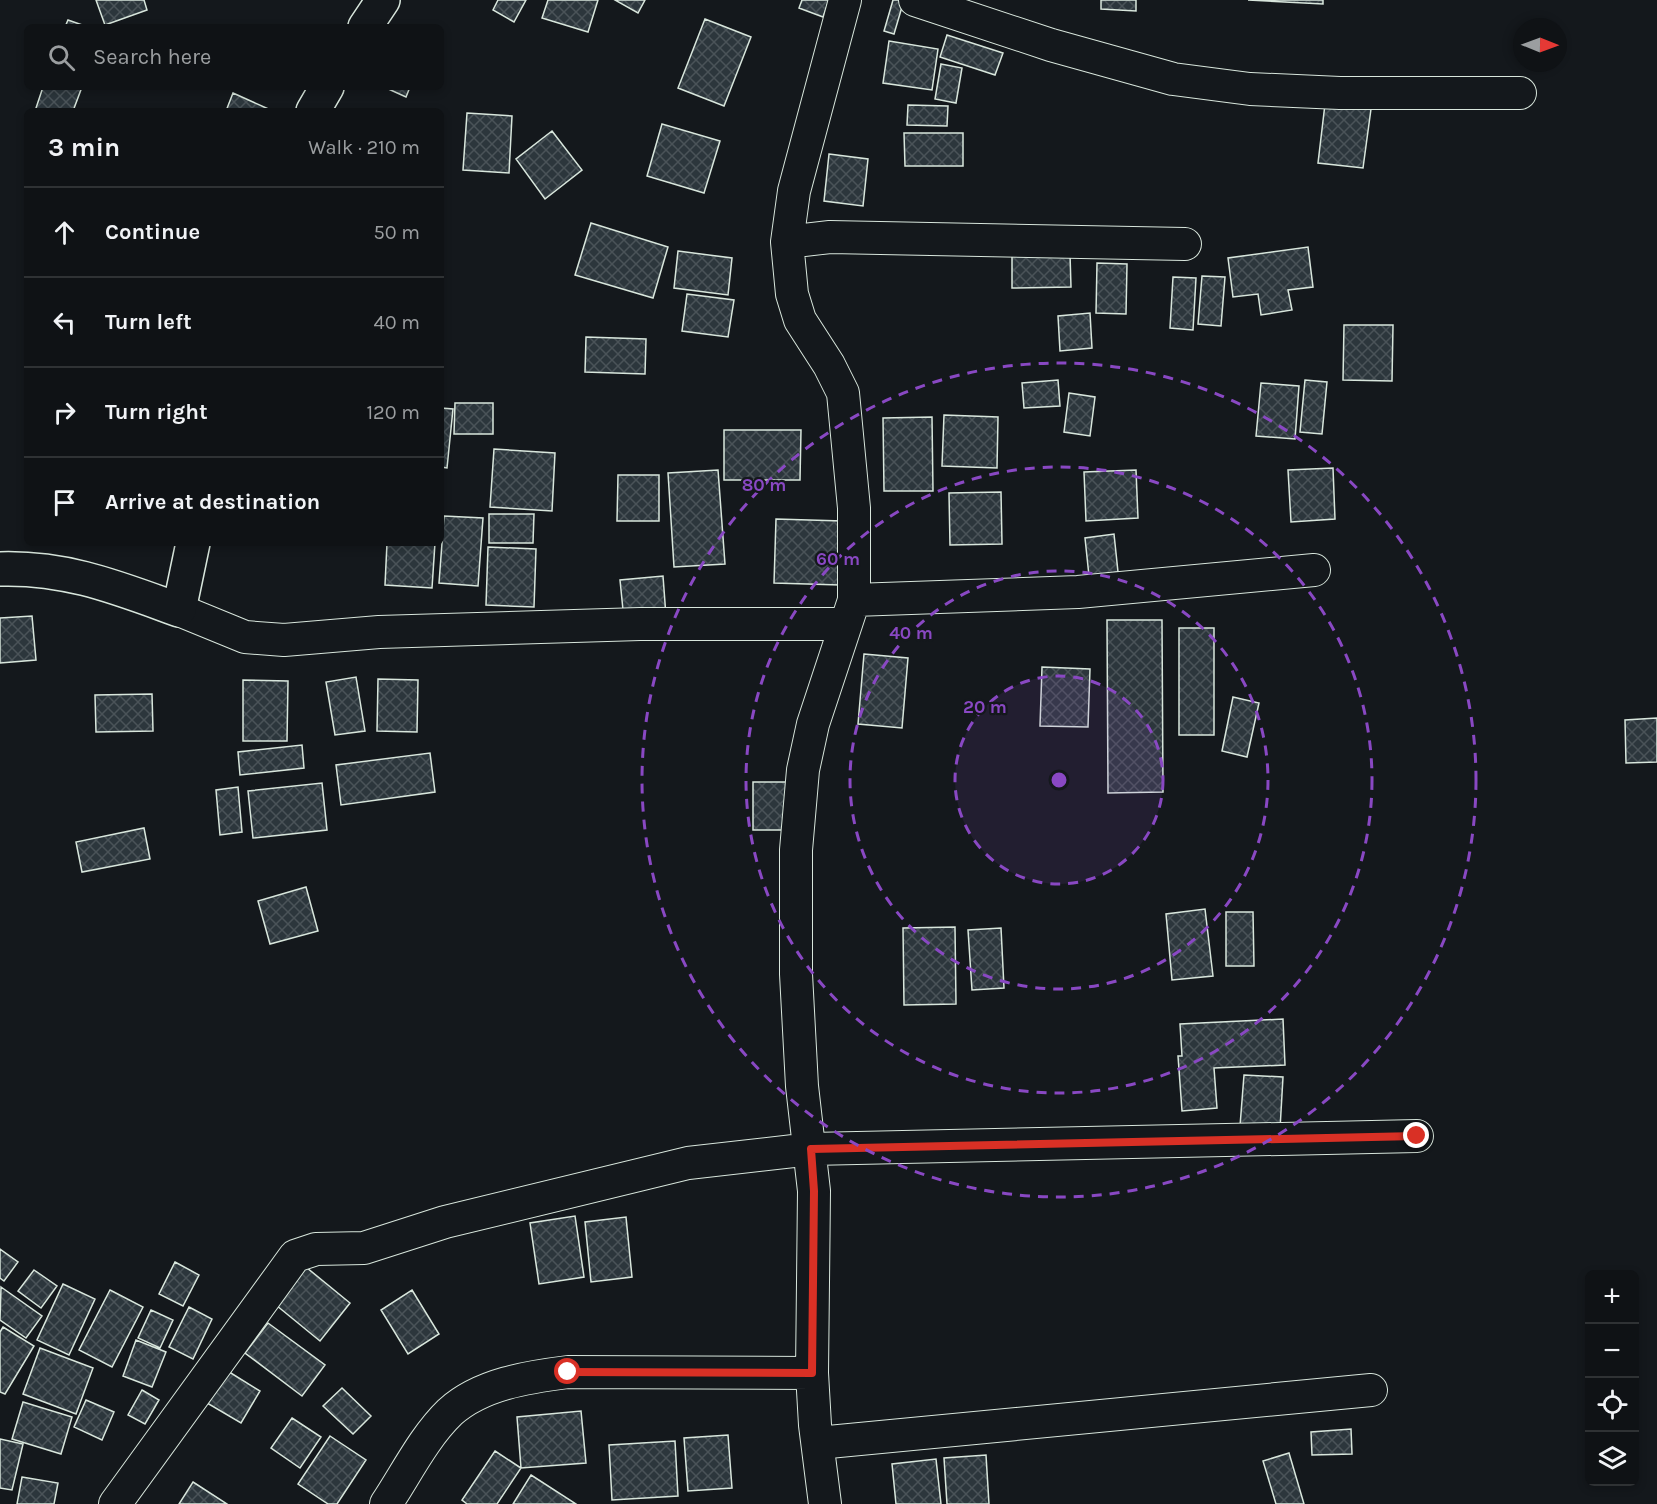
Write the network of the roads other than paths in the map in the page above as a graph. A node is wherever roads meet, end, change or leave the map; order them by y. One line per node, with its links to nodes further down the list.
1 (383, 0): 4 (street)
2 (845, 0): 8 (street)
3 (915, 0): 6 (street)
4 (367, 24)
5 (325, 90): 7 (street)
6 (1520, 93)
7 (315, 108)
8 (786, 242): 9 (street); 14 (street)
9 (1185, 244)
10 (192, 546): 13 (street)
11 (0, 569): 13 (street)
12 (1314, 570): 14 (street)
13 (179, 610): 14 (street)
14 (850, 612): 16 (street)
15 (1417, 1136): 16 (street)
16 (811, 1149): 17 (street); 20 (street)
17 (812, 1373): 19 (street); 21 (street)
18 (1371, 1390): 19 (street)
19 (818, 1443): 22 (street)
20 (115, 1504)
21 (386, 1504)
22 (825, 1504)

